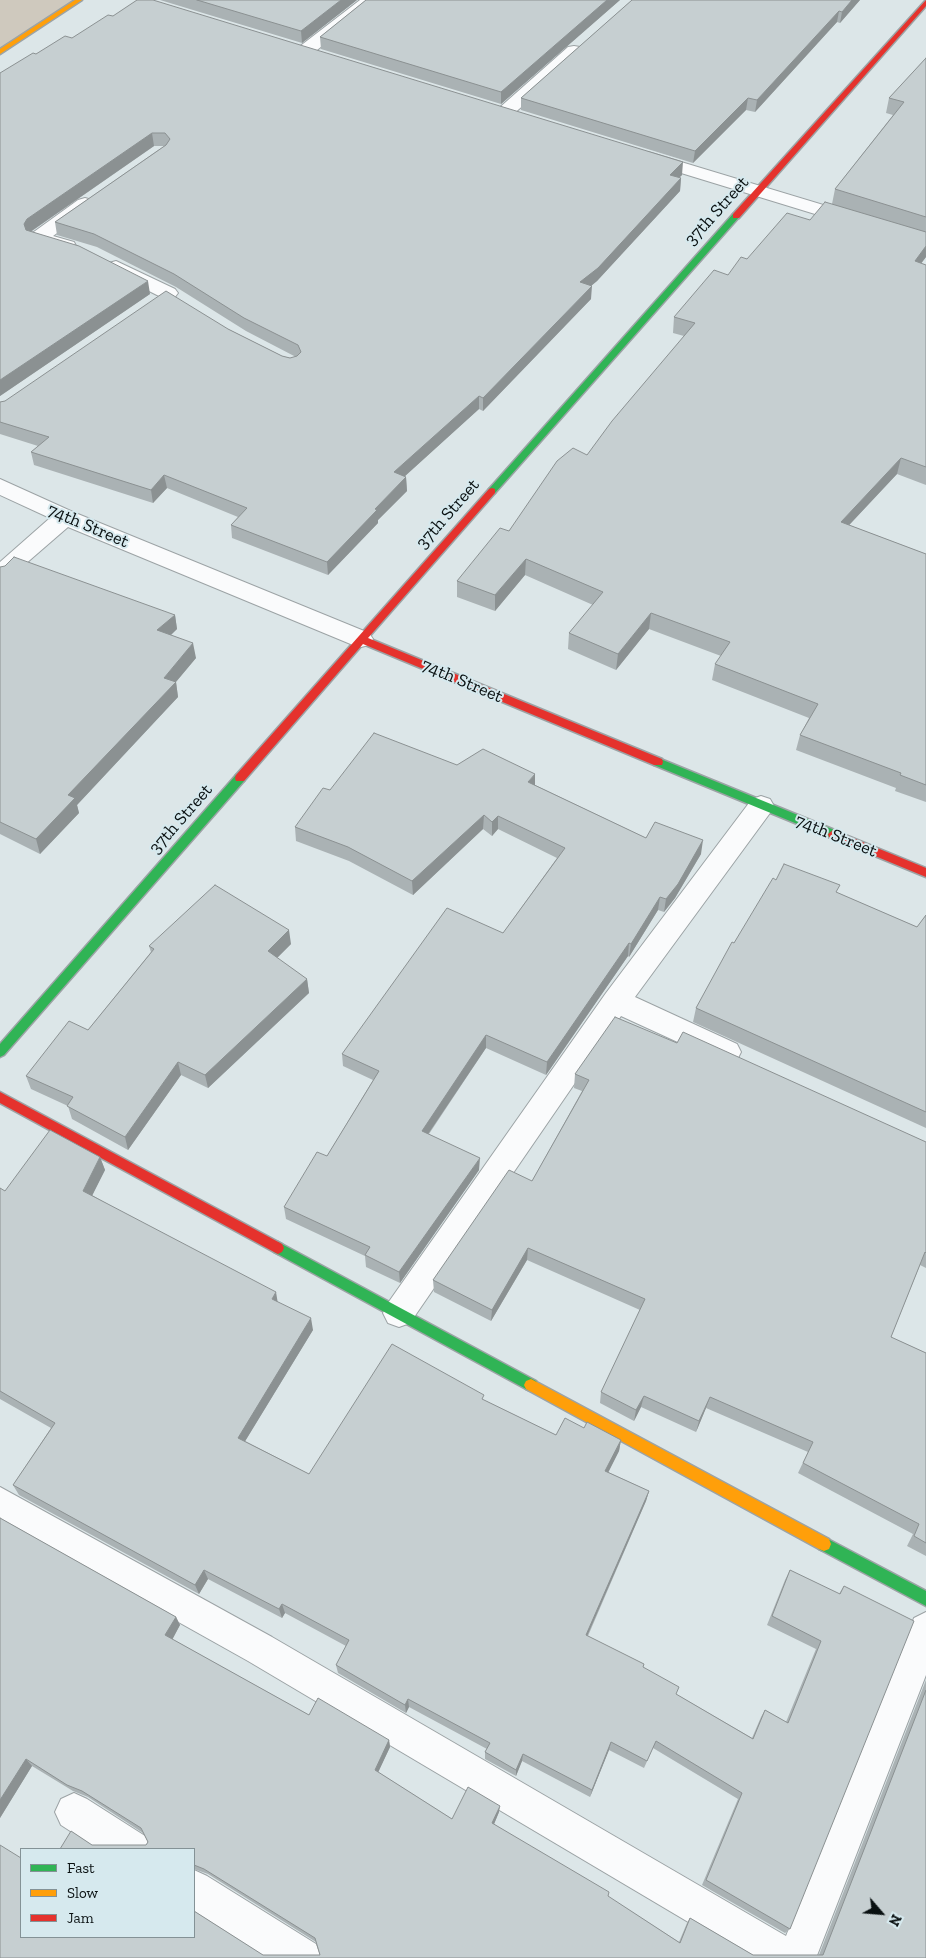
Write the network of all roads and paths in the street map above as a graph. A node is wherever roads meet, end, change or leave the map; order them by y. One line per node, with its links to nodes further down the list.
1 (79, 0): 7 (street)
2 (370, 0): 6 (street)
3 (926, 2): 14 (street, 37th Street)
4 (583, 44): 10 (street)
5 (286, 45): 6 (street)
6 (305, 51): 8 (street)
7 (0, 52)
8 (324, 57)
9 (485, 107): 10 (street)
10 (504, 113): 11 (street)
11 (522, 119)
12 (636, 153): 14 (street)
13 (104, 191): 16 (street)
14 (758, 191): 15 (street); 20 (street, 37th Street)
15 (926, 242)
16 (168, 300)
17 (0, 486): 18 (street, 74th Street)
18 (65, 517): 19 (street); 20 (street, 74th Street)
19 (0, 574)
20 (361, 639): 21 (street, 74th Street); 24 (street, 37th Street)
21 (761, 806): 22 (street, 74th Street); 23 (street)
22 (926, 873)
23 (616, 1001): 25 (street); 27 (street)
24 (0, 1052)
25 (749, 1062)
26 (0, 1096): 27 (street)
27 (399, 1313): 29 (street)
28 (0, 1504): 35 (street)
29 (926, 1599)
30 (926, 1630): 36 (street)
31 (74, 1812): 32 (street)
32 (130, 1848)
33 (195, 1890): 34 (street)
34 (302, 1958)
35 (786, 1958)
36 (797, 1958)

